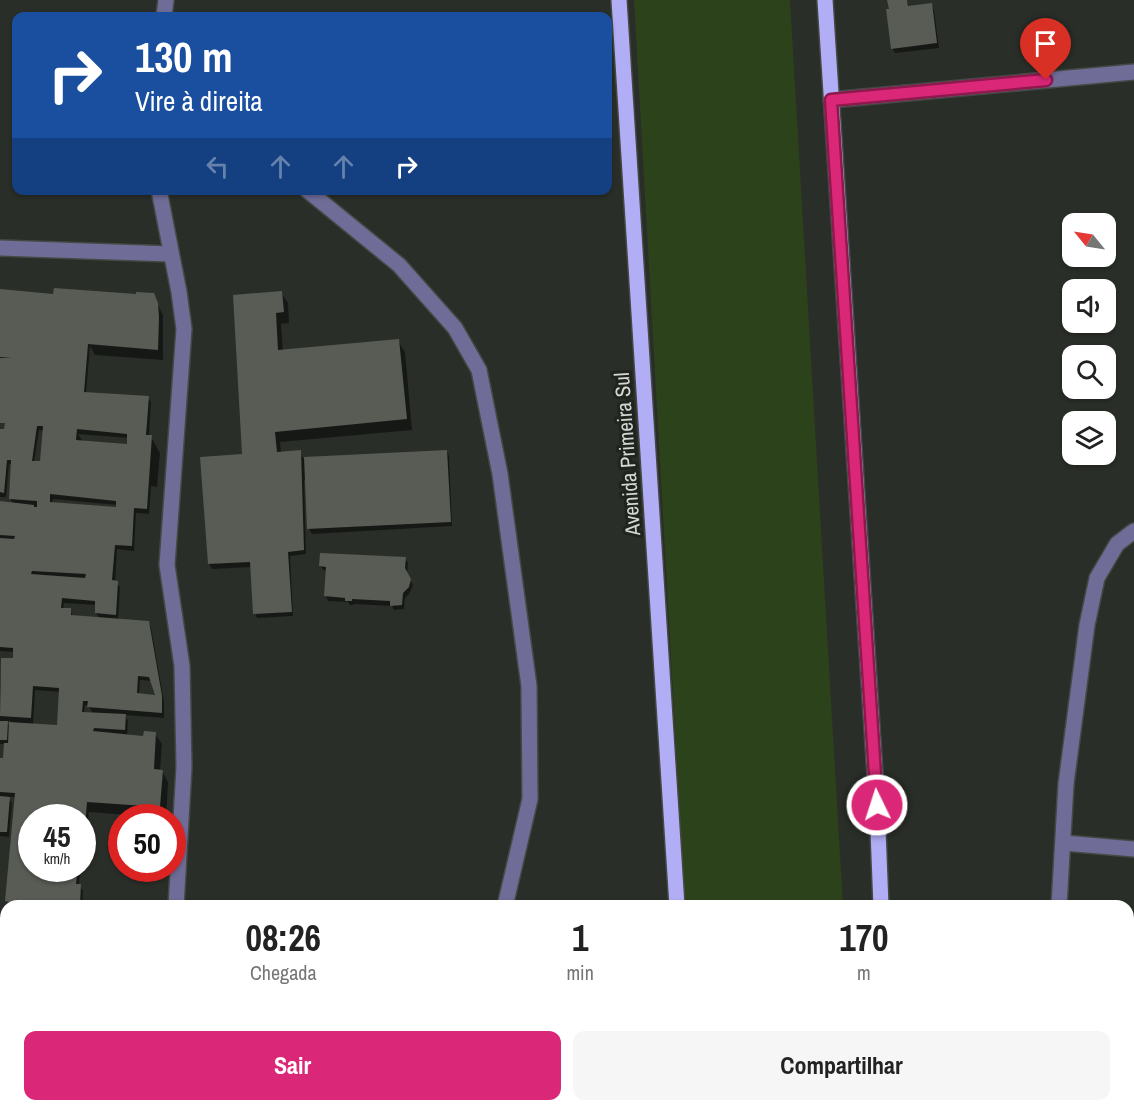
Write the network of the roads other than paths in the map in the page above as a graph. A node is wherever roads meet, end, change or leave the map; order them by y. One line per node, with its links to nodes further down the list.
1 (619, 0): 14 (main road, Avenida Primeira Sul)
2 (825, 0): 4 (main road)
3 (1134, 72): 4 (street)
4 (831, 100): 15 (main road)
5 (160, 195): 8 (street)
6 (313, 195): 13 (street)
7 (0, 248): 8 (street)
8 (171, 254): 12 (street)
9 (1134, 531): 10 (street)
10 (1064, 843): 11 (street); 16 (street)
11 (1134, 849)
12 (176, 900)
13 (506, 900)
14 (677, 900)
15 (880, 900)
16 (1059, 900)

